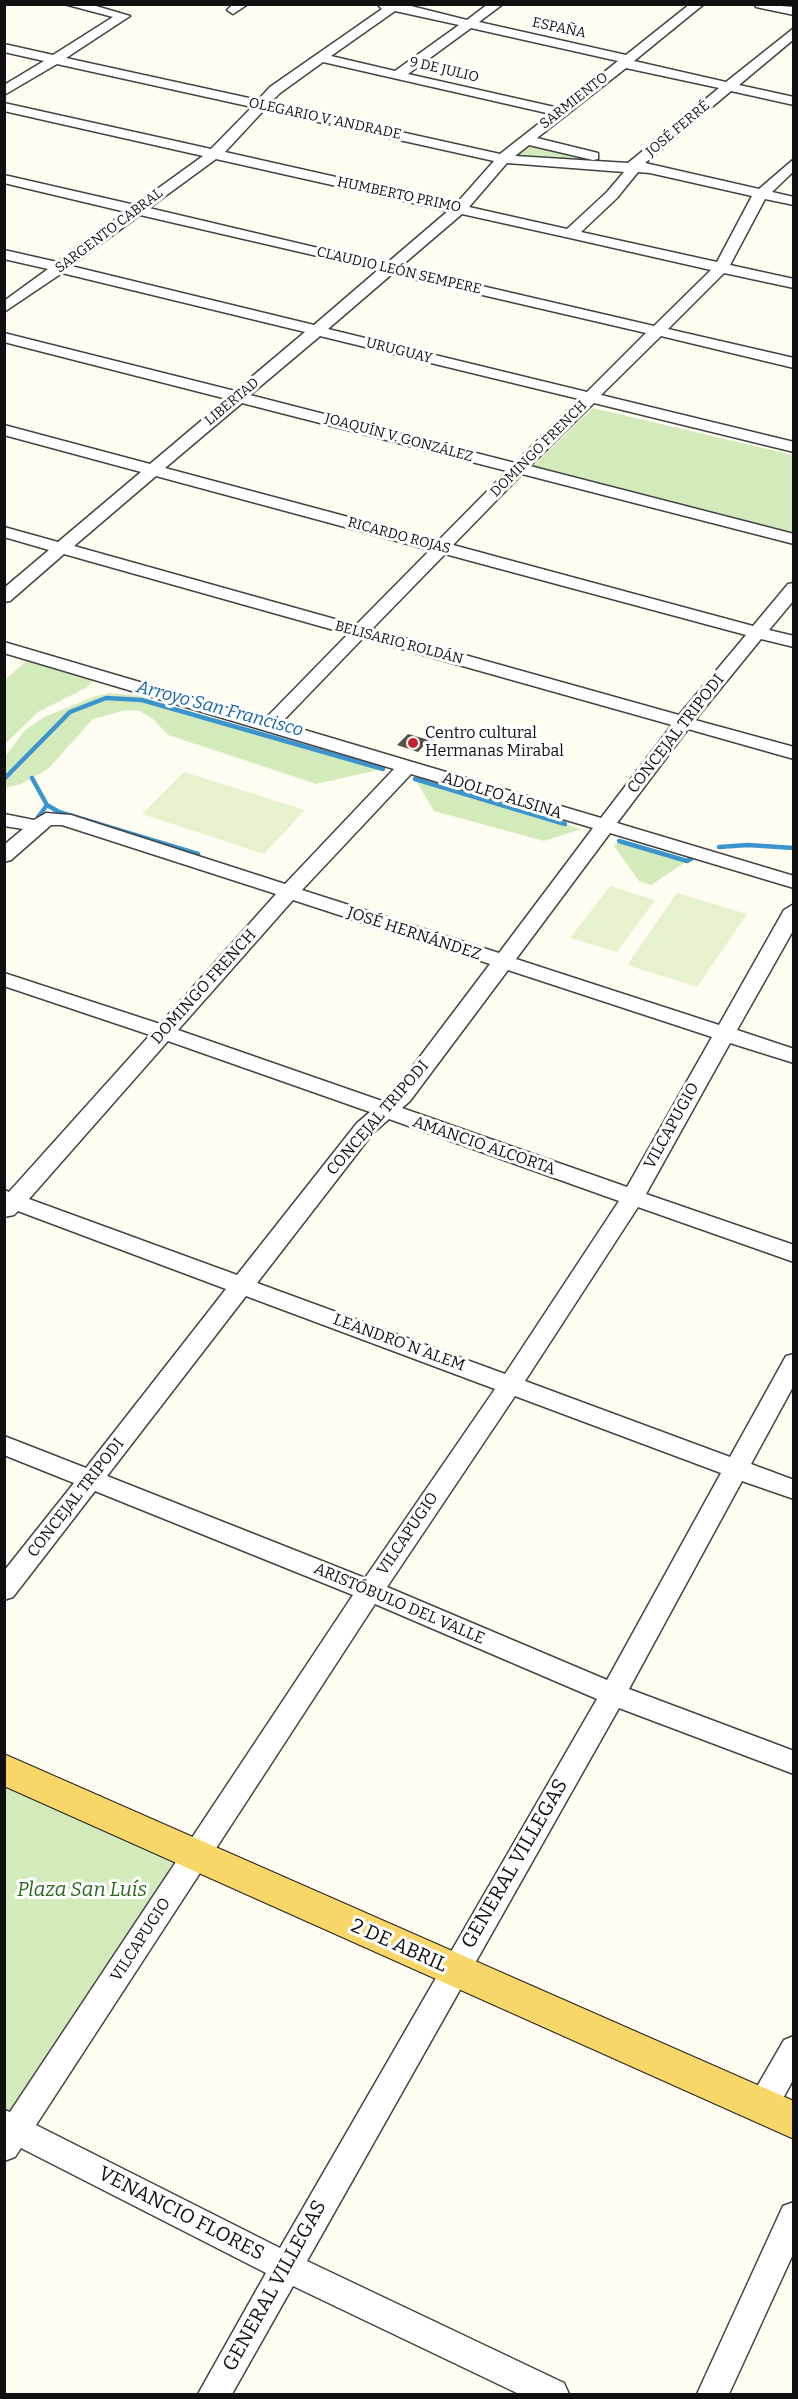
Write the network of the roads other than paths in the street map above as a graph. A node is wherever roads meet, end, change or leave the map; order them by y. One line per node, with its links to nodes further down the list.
1 (69, 4): 13 (street)
2 (379, 4): 6 (street, ESPAÑA)
3 (497, 4): 9 (street)
4 (698, 4): 14 (street, SARMIENTO)
5 (760, 4): 7 (street)
6 (395, 6): 9 (street, ESPAÑA); 12 (street, SARGENTO CABRAL)
7 (782, 6): 8 (street)
8 (794, 11)
9 (469, 24): 14 (street, ESPAÑA); 15 (street)
10 (794, 32): 16 (street, JOSÉ FERRÉ)
11 (4, 48): 13 (street, OLEGARIO V. ANDRADE)
12 (322, 58): 15 (street, 9 DE JULIO); 19 (street, SARGENTO CABRAL)
13 (54, 59): 17 (street); 19 (street, OLEGARIO V. ANDRADE)
14 (625, 61): 16 (street, ESPAÑA); 21 (street, SARMIENTO)
15 (398, 75): 21 (street, 9 DE JULIO)
16 (728, 87): 18 (street, ESPAÑA); 26 (street, JOSÉ FERRÉ)
17 (4, 91)
18 (794, 101)
19 (261, 105): 23 (street, SARGENTO CABRAL); 24 (street, OLEGARIO V. ANDRADE)
20 (4, 107): 23 (street, HUMBERTO PRIMO)
21 (560, 112): 22 (street, SARMIENTO)
22 (526, 140): 24 (street, SARMIENTO); 26 (street, OLEGARIO V. ANDRADE)
23 (214, 154): 30 (street, HUMBERTO PRIMO); 31 (street, SARGENTO CABRAL)
24 (504, 159): 26 (street, OLEGARIO V. ANDRADE); 30 (street, SARMIENTO)
25 (794, 163): 28 (street, DOMINGO FRENCH)
26 (639, 168): 28 (street, OLEGARIO V. ANDRADE); 32 (street, JOSÉ FERRÉ)
27 (4, 179): 31 (street, CLAUDIO LEÓN SEMPERE)
28 (761, 193): 29 (street, OLEGARIO V. ANDRADE); 35 (street, DOMINGO FRENCH)
29 (794, 201)
30 (460, 208): 32 (street, HUMBERTO PRIMO); 36 (street, LIBERTAD)
31 (137, 210): 34 (street, SARGENTO CABRAL); 36 (street, CLAUDIO LEÓN SEMPERE)
32 (570, 234): 35 (street, HUMBERTO PRIMO)
33 (4, 254): 34 (street, URUGUAY)
34 (60, 267): 38 (street, SARGENTO CABRAL); 39 (street, URUGUAY)
35 (721, 268): 37 (street, HUMBERTO PRIMO); 40 (street, DOMINGO FRENCH)
36 (389, 269): 39 (street, LIBERTAD); 40 (street, CLAUDIO LEÓN SEMPERE)
37 (794, 284)
38 (4, 308)
39 (315, 331): 43 (street, LIBERTAD); 44 (street, URUGUAY)
40 (657, 331): 42 (street, CLAUDIO LEÓN SEMPERE); 44 (street, DOMINGO FRENCH)
41 (4, 337): 43 (street, JOAQUÍN V. GONZÁLEZ)
42 (794, 363)
43 (240, 397): 47 (street, JOAQUÍN V. GONZÁLEZ); 48 (street, LIBERTAD)
44 (591, 397): 46 (street, URUGUAY); 47 (street, DOMINGO FRENCH)
45 (4, 430): 48 (street, RICARDO ROJAS)
46 (794, 447)
47 (518, 469): 50 (street, JOAQUÍN V. GONZÁLEZ); 52 (street, DOMINGO FRENCH)
48 (152, 470): 51 (street, LIBERTAD); 52 (street, RICARDO ROJAS)
49 (4, 532): 51 (street, BELISARIO ROLDÁN)
50 (794, 539)
51 (61, 548): 54 (street, LIBERTAD); 55 (street, BELISARIO ROLDÁN)
52 (442, 548): 55 (street, DOMINGO FRENCH); 56 (street, RICARDO ROJAS)
53 (794, 588): 56 (street, CONCEJAL TRIPODI)
54 (4, 597)
55 (360, 632): 59 (street, BELISARIO ROLDÁN); 60 (street, DOMINGO FRENCH)
56 (757, 632): 57 (street, RICARDO ROJAS); 59 (street, CONCEJAL TRIPODI)
57 (794, 642)
58 (4, 647): 60 (street, ADOLFO ALSINA)
59 (684, 721): 61 (street, BELISARIO ROLDÁN); 65 (street, CONCEJAL TRIPODI)
60 (270, 724): 62 (street, ADOLFO ALSINA)
61 (794, 753)
62 (406, 767): 65 (street, ADOLFO ALSINA); 68 (street, DOMINGO FRENCH)
63 (4, 820): 64 (street)
64 (36, 826): 66 (street); 68 (street, JOSÉ HERNÁNDEZ)
65 (604, 826): 67 (street, ADOLFO ALSINA); 70 (street, CONCEJAL TRIPODI)
66 (4, 856)
67 (794, 882)
68 (288, 893): 70 (street, JOSÉ HERNÁNDEZ); 72 (street, DOMINGO FRENCH)
69 (794, 910): 73 (street, VILCAPUGIO)
70 (502, 963): 73 (street, JOSÉ HERNÁNDEZ); 75 (street, CONCEJAL TRIPODI)
71 (4, 979): 72 (street, AMANCIO ALCORTA)
72 (164, 1032): 75 (street, AMANCIO ALCORTA); 77 (street, DOMINGO FRENCH)
73 (724, 1033): 74 (street, JOSÉ HERNÁNDEZ); 76 (street, VILCAPUGIO)
74 (794, 1056)
75 (384, 1111): 76 (street, AMANCIO ALCORTA); 79 (street, CONCEJAL TRIPODI)
76 (633, 1197): 78 (street, AMANCIO ALCORTA); 81 (street, VILCAPUGIO)
77 (8, 1203): 79 (street, LEANDRO N ALEM)
78 (794, 1254)
79 (243, 1287): 81 (street, LEANDRO N ALEM); 84 (street, CONCEJAL TRIPODI)
80 (794, 1362): 83 (street, GENERAL VILLEGAS)
81 (511, 1384): 83 (street, LEANDRO N ALEM); 87 (street, VILCAPUGIO)
82 (4, 1445): 84 (street, ARISTÓBULO DEL VALLE)
83 (735, 1468): 85 (street, LEANDRO N ALEM); 88 (street, GENERAL VILLEGAS)
84 (91, 1479): 86 (street, CONCEJAL TRIPODI); 87 (street, ARISTÓBULO DEL VALLE)
85 (794, 1490)
86 (4, 1590)
87 (370, 1591): 88 (street, ARISTÓBULO DEL VALLE); 91 (street, VILCAPUGIO)
88 (613, 1694): 89 (street, ARISTÓBULO DEL VALLE); 92 (street, GENERAL VILLEGAS)
89 (794, 1763)
90 (4, 1769): 91 (main road, 2 DE ABRIL)
91 (197, 1856): 92 (main road, 2 DE ABRIL); 95 (street, VILCAPUGIO)
92 (454, 1971): 94 (main road, 2 DE ABRIL); 97 (street, GENERAL VILLEGAS)
93 (794, 2049): 94 (street)
94 (778, 2114)
95 (8, 2134): 97 (street, VENANCIO FLORES)
96 (794, 2216): 100 (street)
97 (286, 2266): 98 (street, GENERAL VILLEGAS); 99 (street, VENANCIO FLORES)
98 (214, 2394)
99 (553, 2394)
100 (713, 2394)

